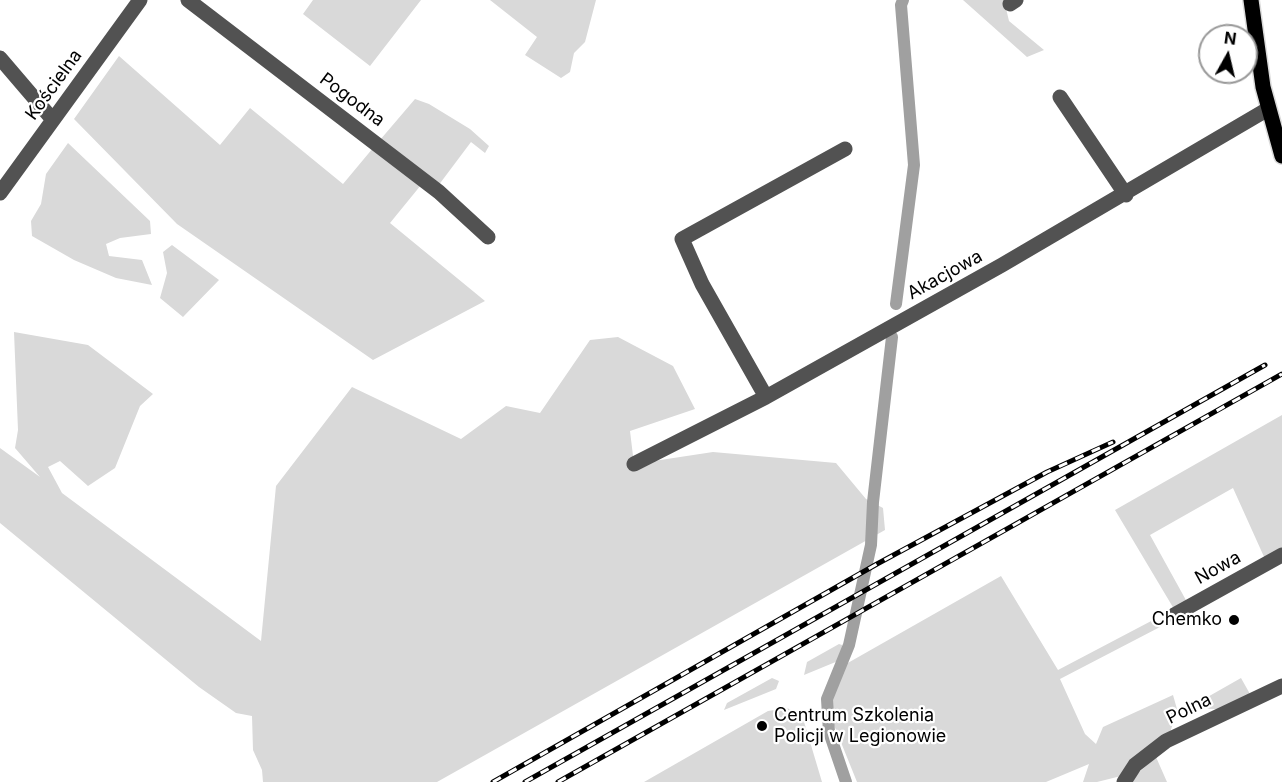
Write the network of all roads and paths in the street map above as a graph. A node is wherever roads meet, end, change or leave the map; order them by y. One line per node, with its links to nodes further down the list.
1 (140, 0): 7 (street, Kościelna)
2 (188, 0): 12 (street, Pogodna)
3 (1251, 0): 6 (main road)
4 (0, 58): 7 (street)
5 (1059, 97): 11 (street)
6 (1268, 109): 9 (main road); 11 (street, Akacjowa)
7 (53, 120): 10 (street, Kościelna)
8 (845, 149): 13 (street)
9 (1282, 156)
10 (0, 194)
11 (1126, 195): 13 (street, Akacjowa)
12 (488, 237)
13 (766, 397): 14 (street, Akacjowa)
14 (634, 464)
15 (1282, 555): 16 (street, Nowa)
16 (1173, 615)
17 (1282, 686): 18 (street, Polna)
18 (1124, 782)

